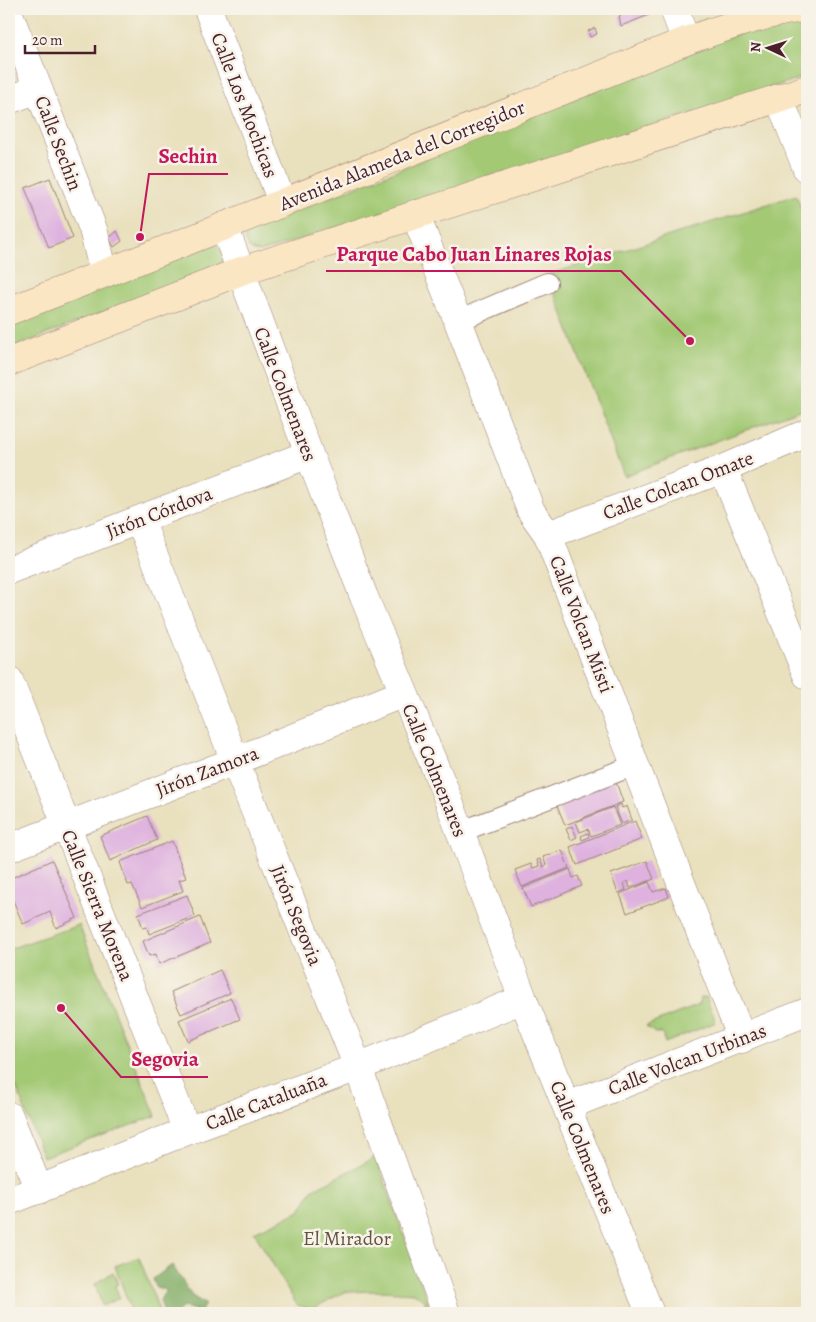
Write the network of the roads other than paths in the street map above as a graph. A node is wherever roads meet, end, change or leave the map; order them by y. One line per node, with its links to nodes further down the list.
1 (674, 9): 5 (street)
2 (798, 9): 5 (main road, Avenida Alameda del Corregidor)
3 (215, 11): 11 (street, Calle Los Mochicas)
4 (9, 14): 7 (street, Calle Sechin)
5 (686, 41): 11 (main road, Avenida Alameda del Corregidor)
6 (807, 88): 8 (main road)
7 (38, 89): 9 (street); 15 (street, Calle Sechin)
8 (779, 98): 10 (street); 12 (main road)
9 (9, 100)
10 (807, 169)
11 (282, 202): 13 (main road, Avenida Alameda del Corregidor)
12 (415, 214): 14 (main road); 18 (street, Calle Volcan Misti)
13 (224, 226): 14 (street, Calle Colmenares); 15 (main road, Avenida Alameda del Corregidor)
14 (241, 271): 19 (main road); 21 (street, Calle Colmenares)
15 (104, 273): 17 (main road, Avenida Alameda del Corregidor)
16 (547, 283): 18 (street)
17 (9, 311)
18 (458, 321): 24 (street, Calle Volcan Misti)
19 (9, 362)
20 (807, 434): 22 (street, Calle Colcan Omate)
21 (309, 454): 23 (street, Jirón Córdova); 28 (street, Calle Colmenares)
22 (723, 469): 24 (street, Calle Colcan Omate); 26 (street)
23 (140, 520): 25 (street, Jirón Córdova); 29 (street, Jirón Segovia)
24 (548, 535): 30 (street, Calle Volcan Misti)
25 (9, 570)
26 (807, 675)
27 (9, 680): 31 (street, Calle Sierra Morena)
28 (404, 693): 29 (street, Jirón Zamora); 32 (street, Calle Colmenares)
29 (235, 760): 31 (street, Jirón Zamora); 37 (street, Jirón Segovia)
30 (636, 765): 32 (street); 36 (street, Calle Volcan Misti)
31 (67, 826): 33 (street, Jirón Zamora); 40 (street, Calle Sierra Morena)
32 (460, 832): 34 (street, Calle Colmenares)
33 (9, 848)
34 (523, 999): 37 (street, Calle Cataluaña); 38 (street, Calle Colmenares)
35 (807, 1012): 36 (street, Calle Volcan Urbinas)
36 (742, 1038): 38 (street, Calle Volcan Urbinas)
37 (358, 1067): 40 (street, Calle Cataluaña); 43 (street, Jirón Segovia)
38 (567, 1106): 44 (street, Calle Colmenares)
39 (9, 1116): 41 (street)
40 (187, 1131): 41 (street, Calle Cataluaña)
41 (39, 1190): 42 (street, Calle Cataluaña)
42 (9, 1201)
43 (446, 1313)
44 (650, 1313)

